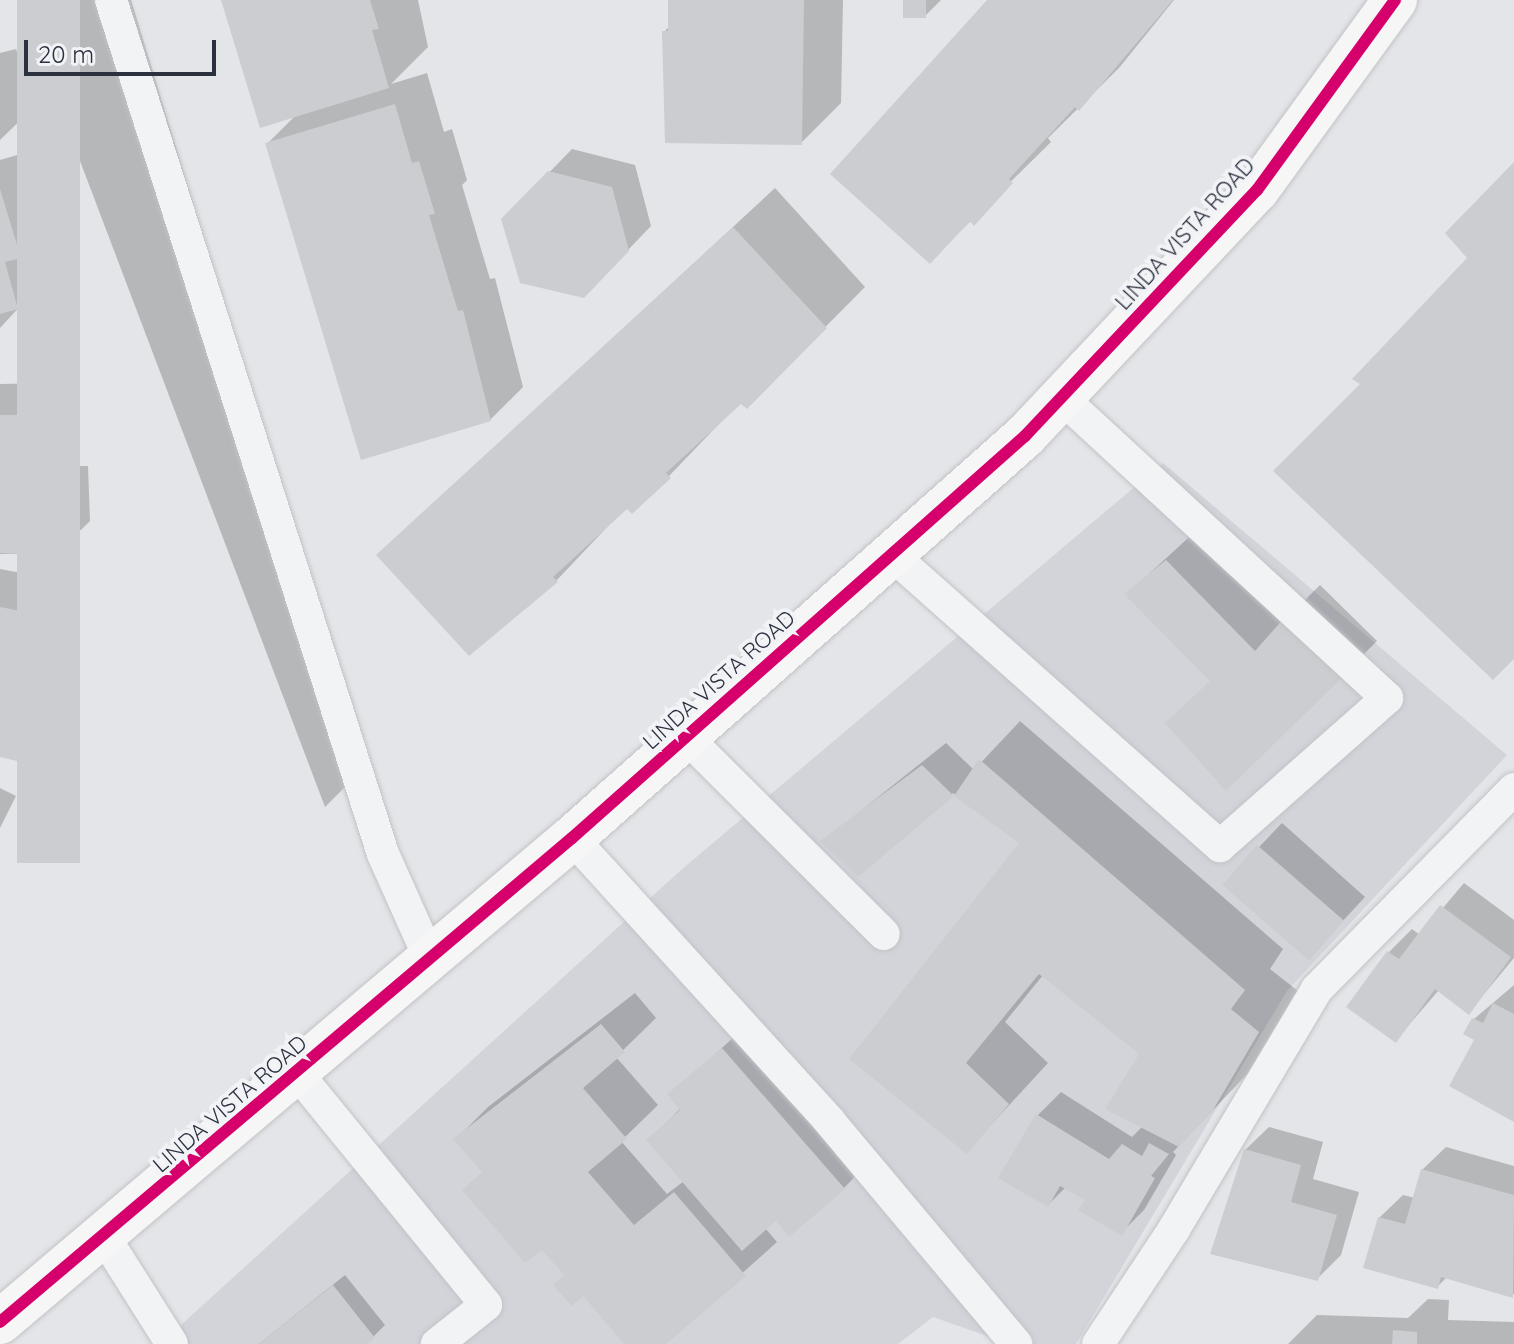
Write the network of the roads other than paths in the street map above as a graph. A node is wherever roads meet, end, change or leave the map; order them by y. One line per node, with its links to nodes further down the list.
1 (111, 0): 9 (lane)
2 (1395, 0): 3 (main road, LINDA VISTA ROAD)
3 (1061, 397): 4 (main road, LINDA VISTA ROAD); 4 (lane)
4 (891, 554): 5 (main road, LINDA VISTA ROAD)
5 (686, 737): 7 (main road, LINDA VISTA ROAD); 8 (lane)
6 (1514, 789): 16 (lane)
7 (572, 838): 9 (main road, LINDA VISTA ROAD); 15 (lane)
8 (884, 934)
9 (430, 959): 10 (main road, LINDA VISTA ROAD)
10 (297, 1073): 11 (main road, LINDA VISTA ROAD); 14 (lane)
11 (105, 1238): 12 (main road, LINDA VISTA ROAD); 13 (lane)
12 (0, 1322)
13 (172, 1344)
14 (437, 1344)
15 (1016, 1344)
16 (1098, 1344)

